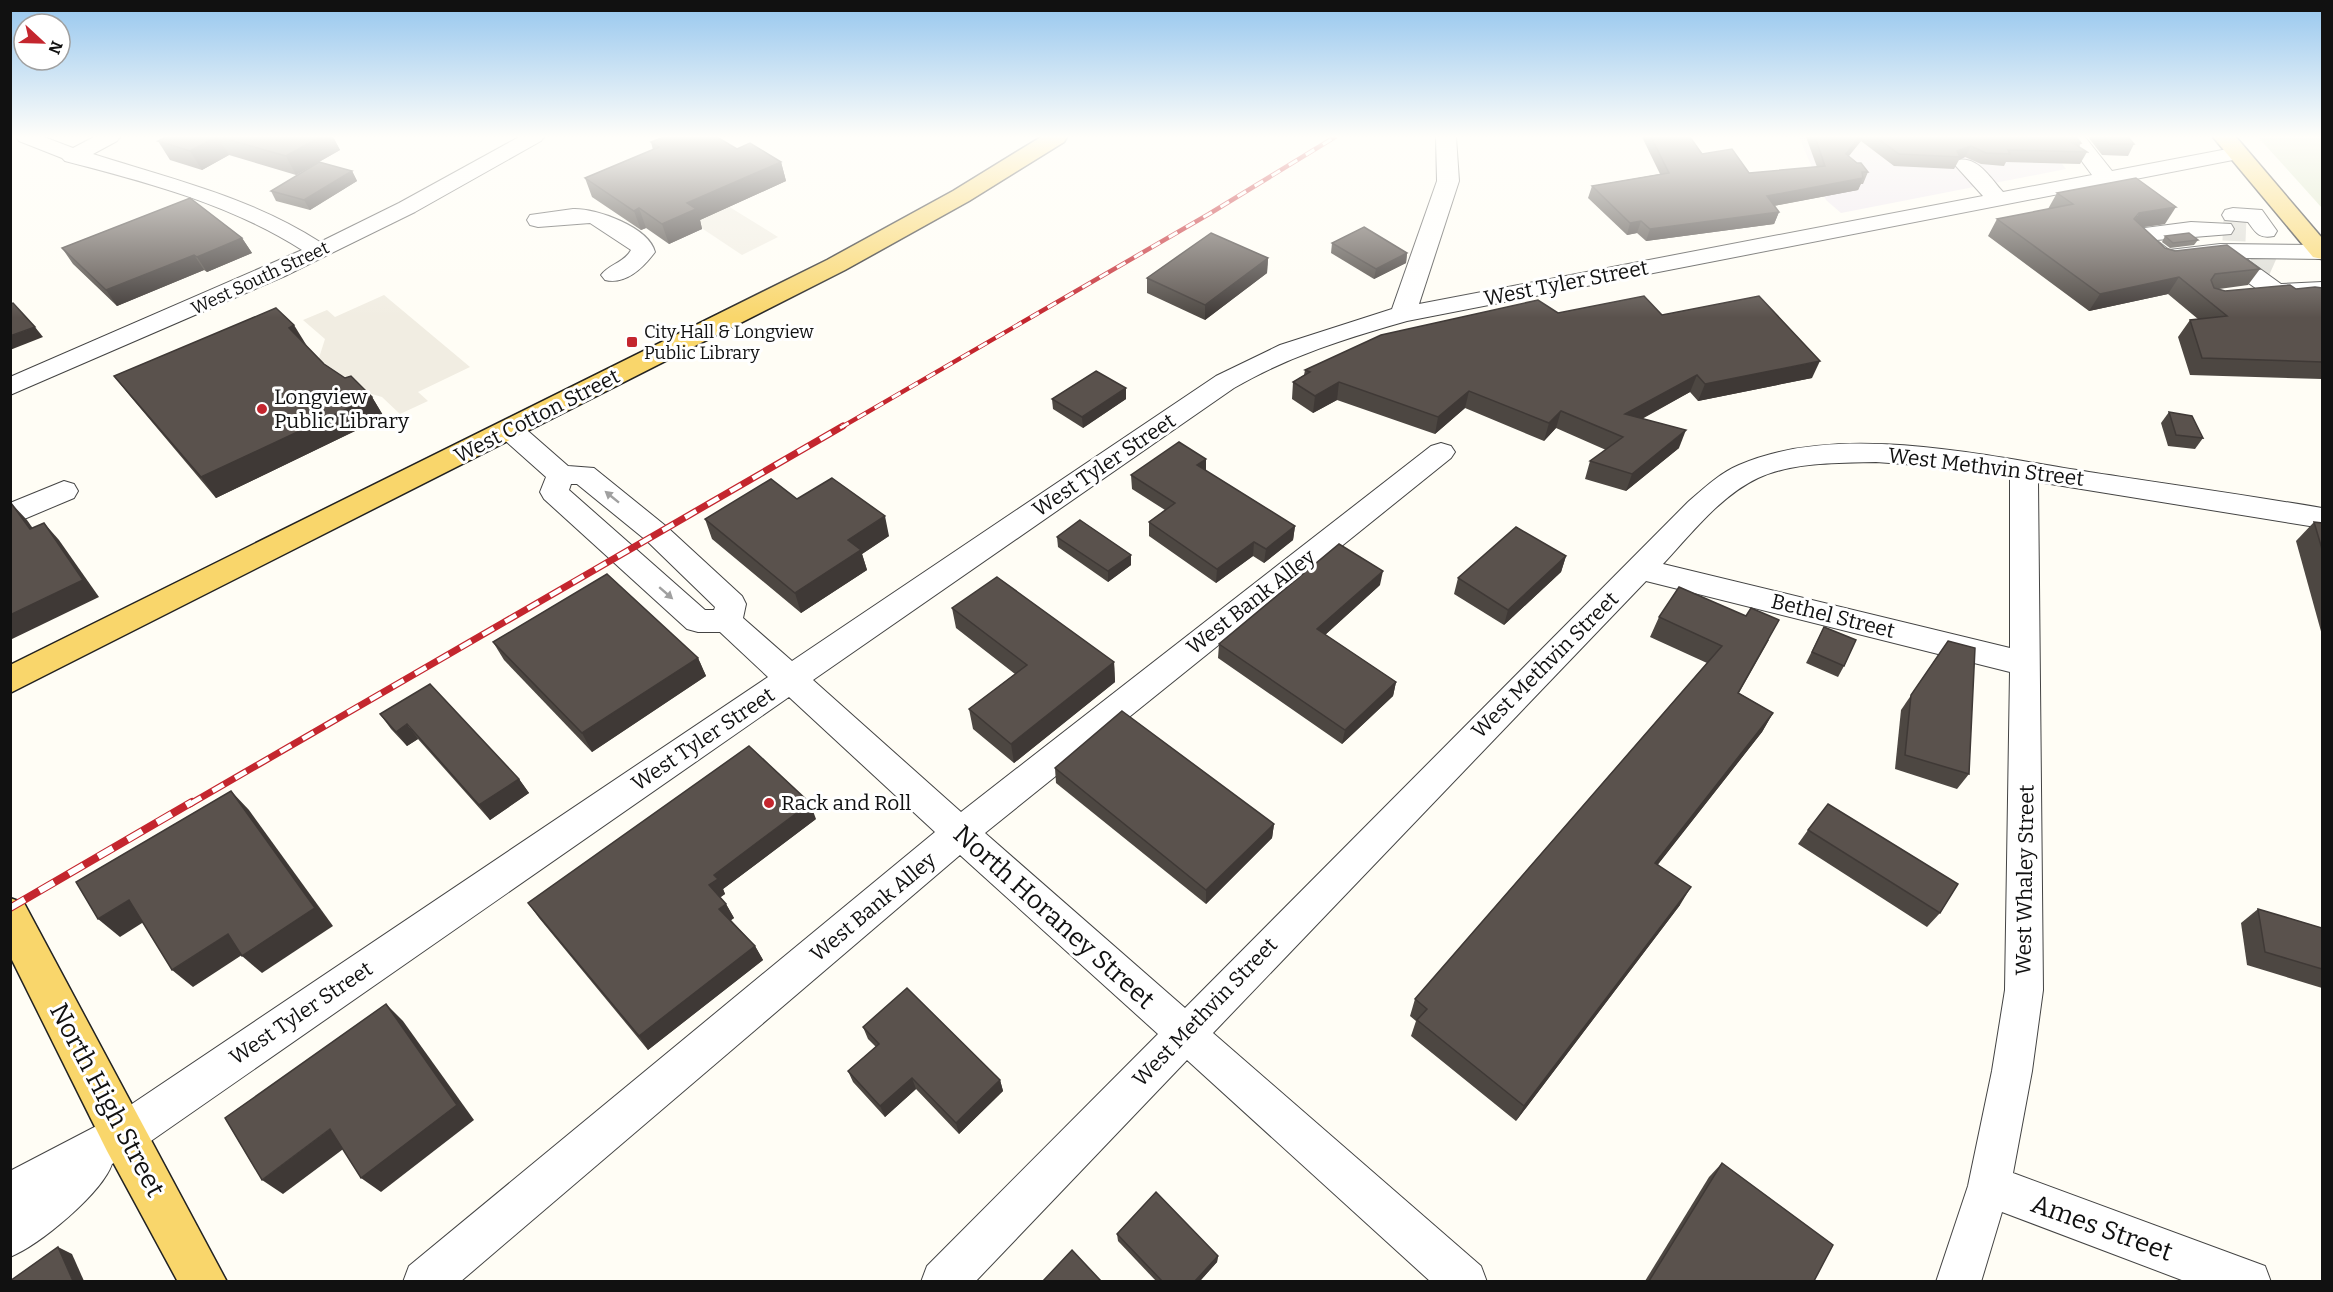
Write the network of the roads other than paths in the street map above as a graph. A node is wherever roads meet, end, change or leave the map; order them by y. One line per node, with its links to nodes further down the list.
1 (206, 197): 13 (street)
2 (427, 197): 13 (street, West South Street)
3 (959, 197): 22 (main road, West Cotton Street)
4 (1442, 197): 20 (street)
5 (1996, 197): 8 (street)
6 (2013, 197): 8 (street, West Tyler Street)
7 (2275, 197): 9 (main road)
8 (1999, 200): 20 (street, West Tyler Street)
9 (2290, 215): 12 (street); 14 (main road)
10 (538, 220): 16 (street)
11 (2191, 229): 12 (street); 12 (street); 12 (street)
12 (2239, 233): 15 (street); 15 (street); 18 (street)
13 (318, 251): 21 (street, West South Street)
14 (2322, 252): 15 (street)
15 (2279, 260): 17 (street)
16 (613, 275)
17 (2313, 286): 18 (street)
18 (2276, 292): 19 (street)
19 (2245, 295)
20 (1402, 314): 33 (street, West Tyler Street)
21 (10, 387)
22 (510, 430): 25 (street); 32 (main road, West Cotton Street)
23 (1441, 452): 34 (street, West Bank Alley)
24 (2024, 471): 28 (street, West Methvin Street); 29 (street, West Methvin Street); 31 (street, West Whaley Street)
25 (561, 476): 30 (street, one-way to 25); 30 (street, one-way to 30)
26 (64, 491): 27 (street)
27 (10, 515)
28 (2322, 518)
29 (1640, 569): 31 (street, Bethel Street); 36 (street, West Methvin Street)
30 (727, 621): 33 (street, North Horaney Street)
31 (2026, 664): 38 (street, West Whaley Street)
32 (10, 680)
33 (789, 680): 34 (street, North Horaney Street); 37 (street, West Tyler Street)
34 (960, 833): 36 (street, North Horaney Street); 42 (street, West Bank Alley)
35 (11, 916): 37 (main road, North High Street)
36 (1185, 1032): 43 (street, West Methvin Street); 44 (street, North Horaney Street)
37 (123, 1135): 39 (street, West Tyler Street); 40 (street, West Tyler Street); 41 (main road, North High Street)
38 (1989, 1186): 45 (street, West Whaley Street); 46 (street, Ames Street)
39 (10, 1195)
40 (10, 1235)
41 (204, 1281)
42 (425, 1281)
43 (943, 1281)
44 (1465, 1281)
45 (1958, 1281)
46 (2249, 1281)

